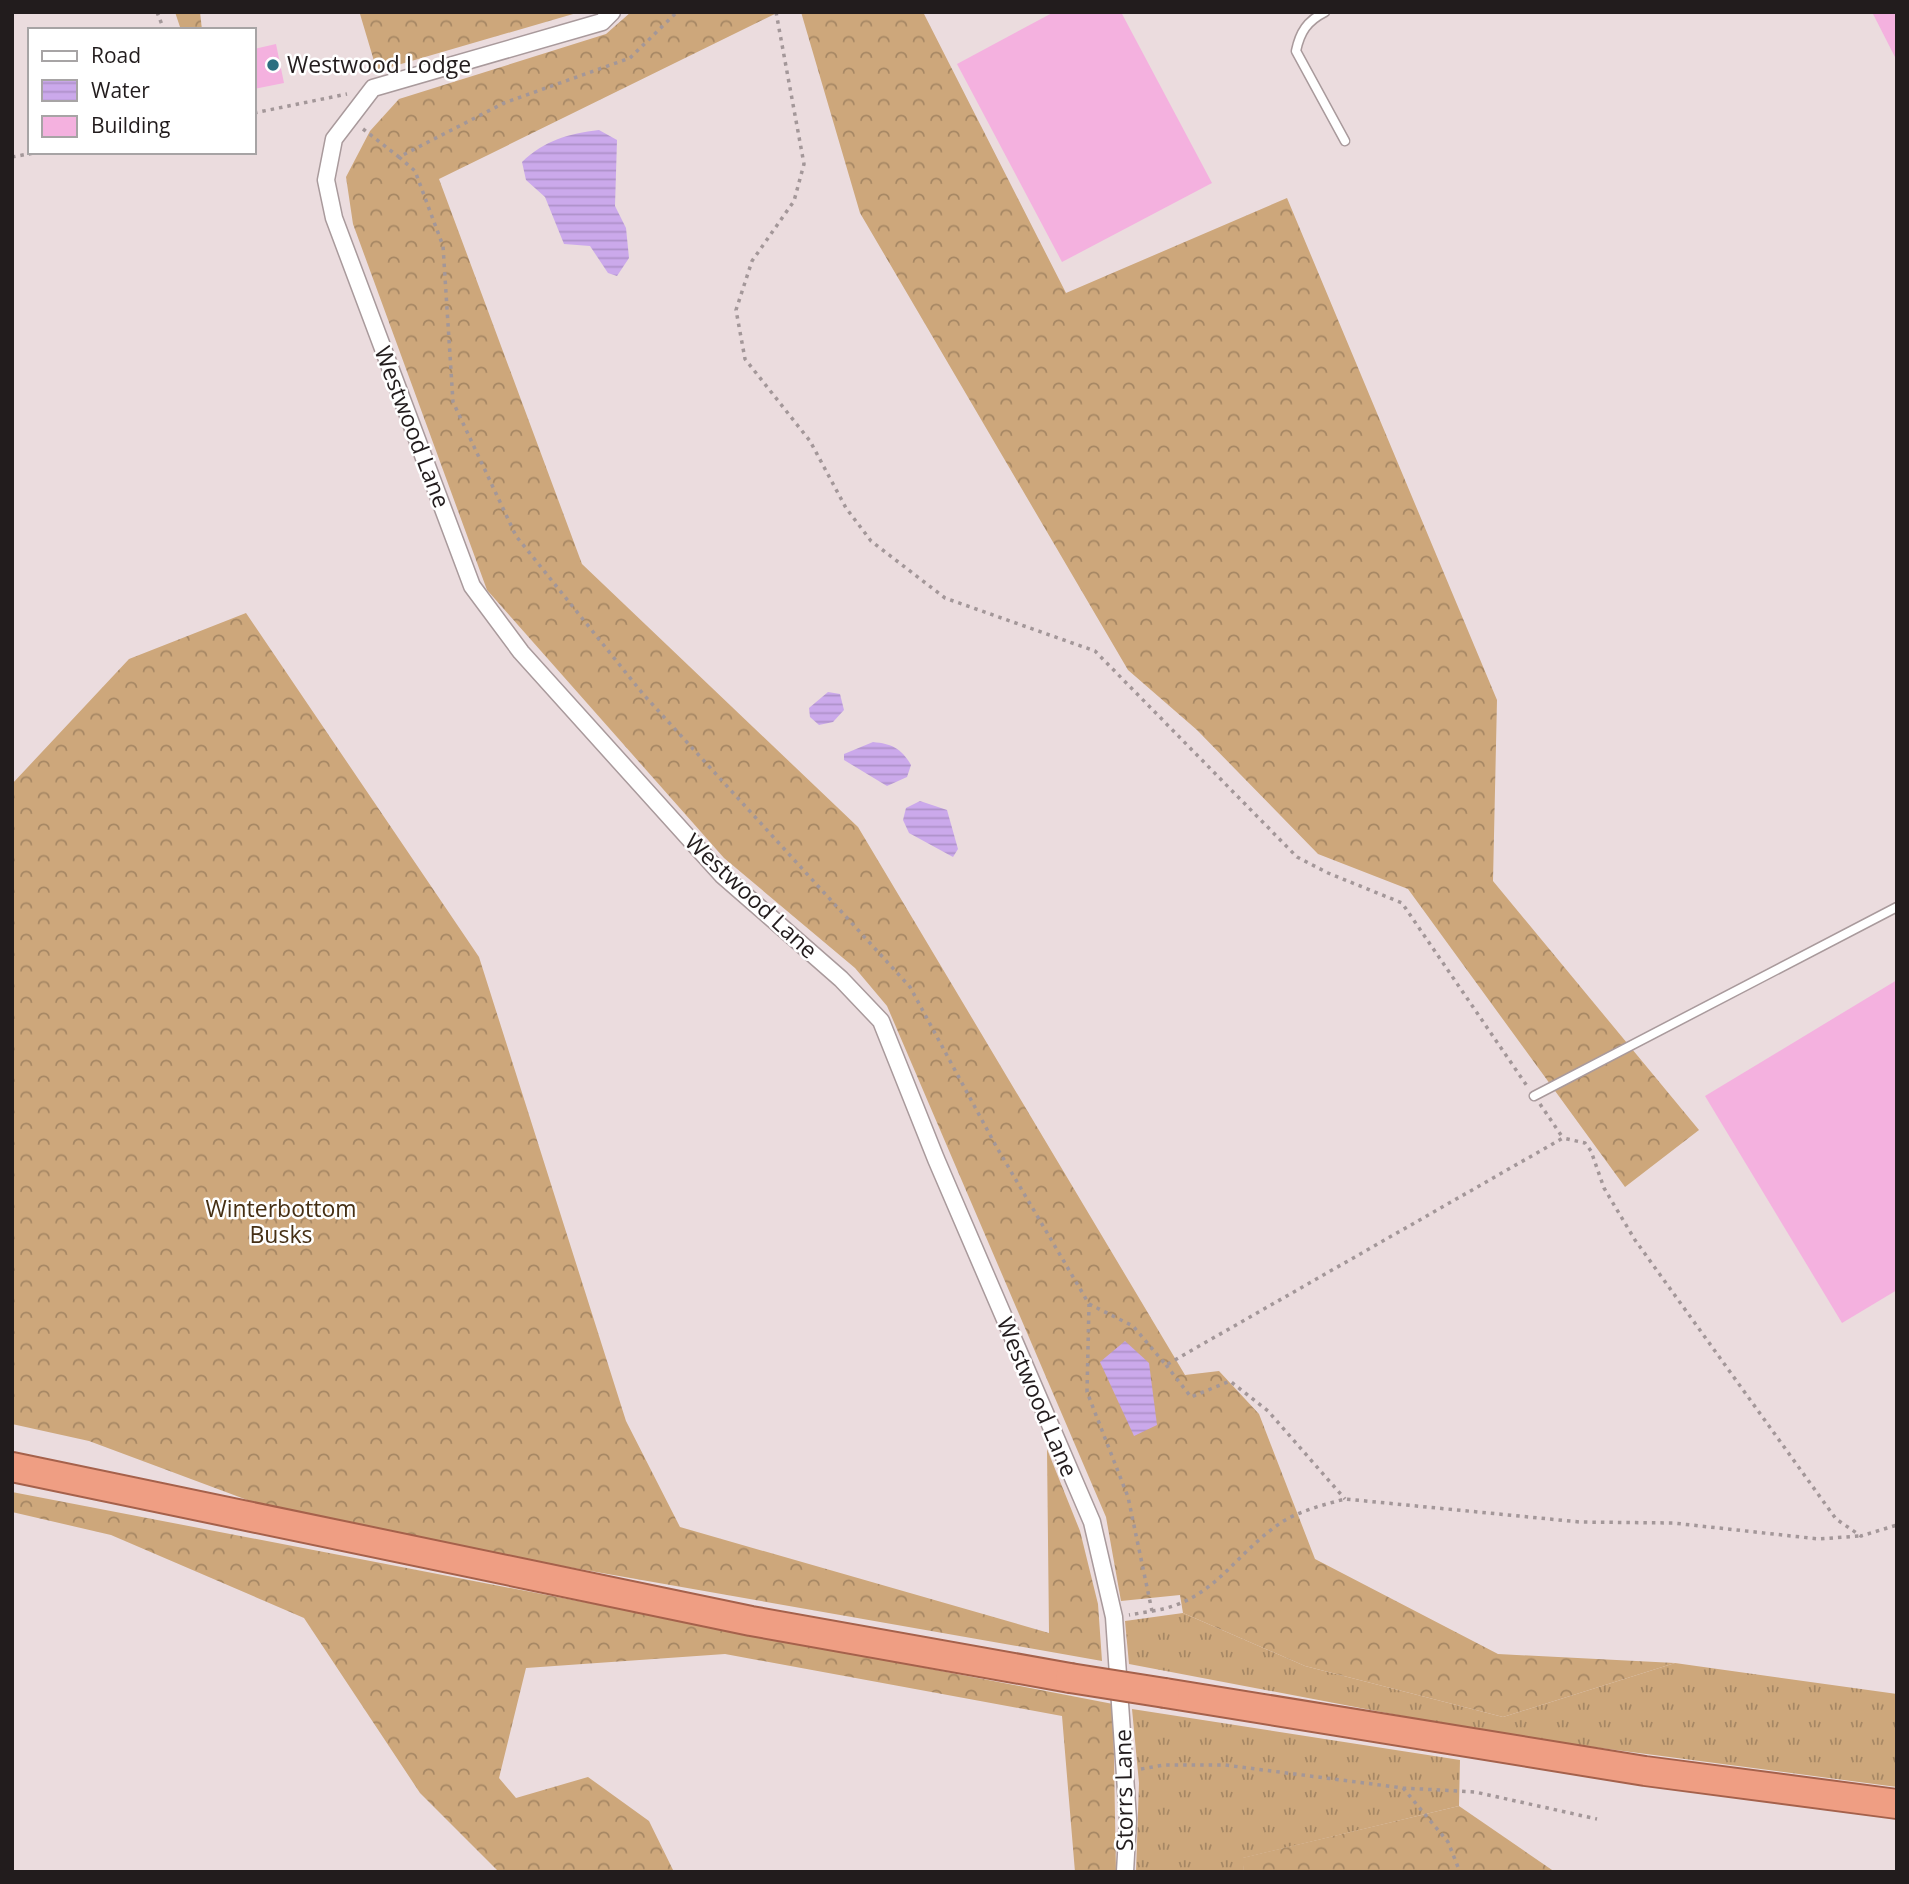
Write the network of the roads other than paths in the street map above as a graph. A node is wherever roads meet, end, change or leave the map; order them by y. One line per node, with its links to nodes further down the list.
1 (612, 12): 7 (street, Westwood Lane)
2 (1325, 12): 3 (lane)
3 (1345, 141)
4 (1897, 907): 5 (lane)
5 (1534, 1096)
6 (12, 1467): 8 (highway, bridge)
7 (1122, 1708): 9 (street, Storrs Lane)
8 (1897, 1804)
9 (1125, 1872)

